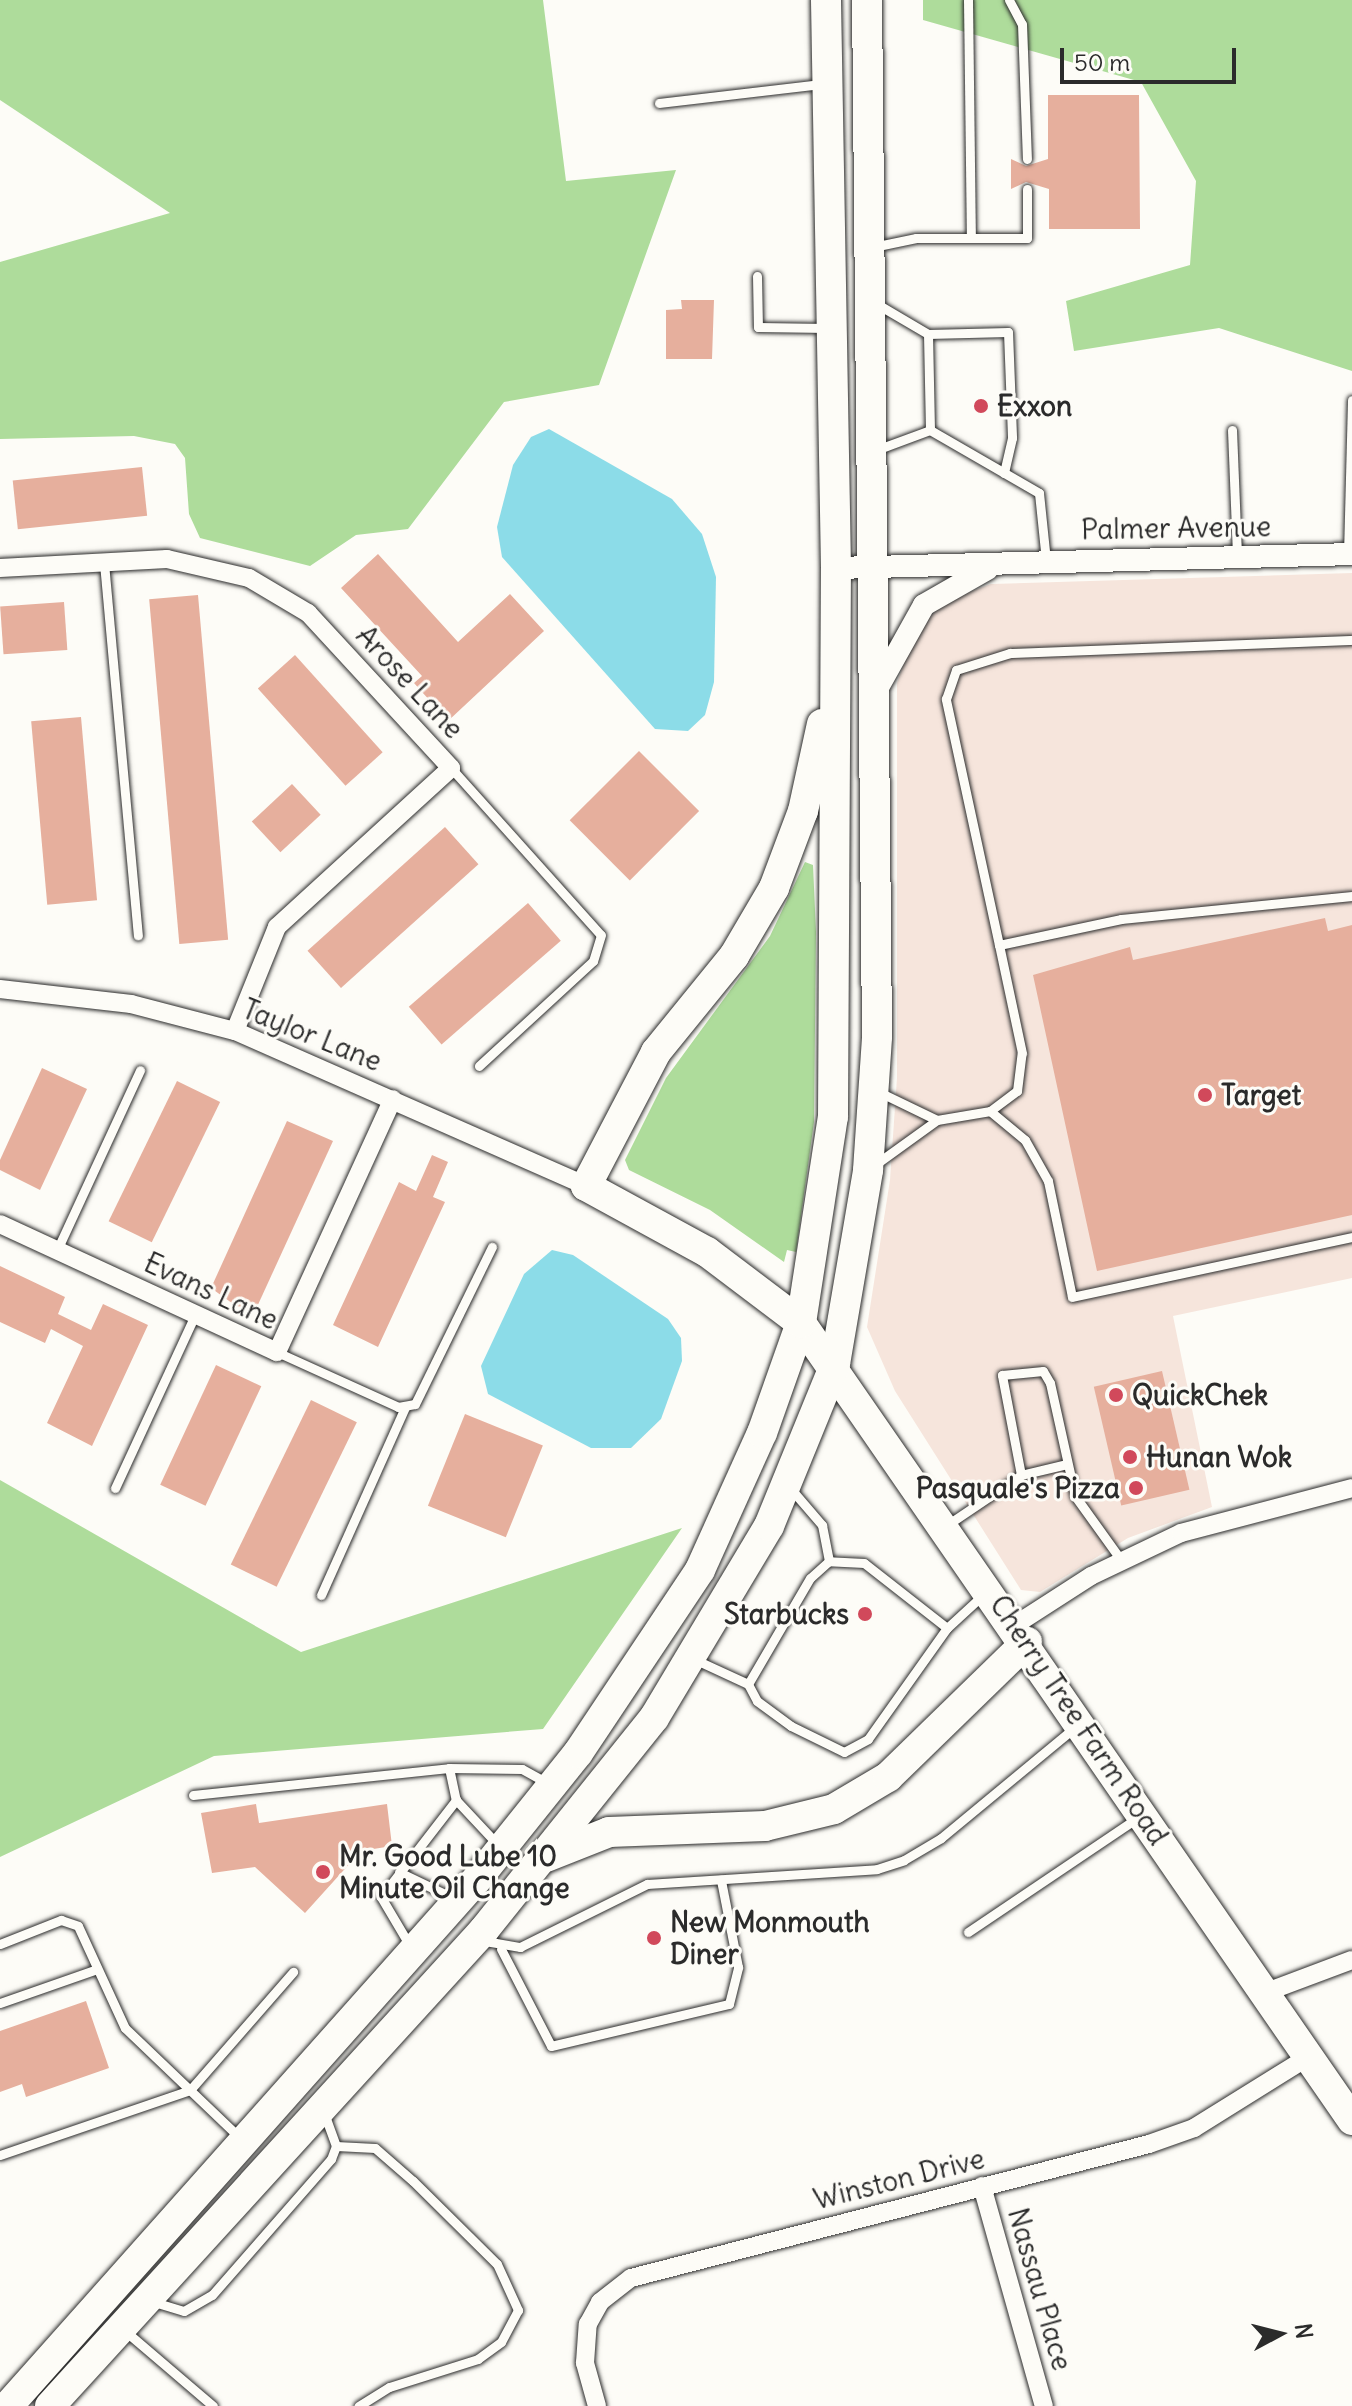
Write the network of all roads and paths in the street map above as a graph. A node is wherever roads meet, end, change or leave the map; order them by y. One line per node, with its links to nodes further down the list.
1 (826, 0): 5 (main road)
2 (867, 0): 10 (main road)
3 (968, 0): 9 (lane)
4 (1009, 0): 7 (lane)
5 (825, 83): 6 (lane); 13 (main road)
6 (659, 103)
7 (1027, 159)
8 (1027, 189): 9 (lane)
9 (971, 238): 10 (lane)
10 (870, 247): 12 (main road)
11 (757, 276): 13 (lane)
12 (871, 301): 14 (lane); 18 (main road)
13 (828, 328): 27 (main road)
14 (928, 334): 16 (lane); 19 (lane)
15 (1352, 400): 20 (lane)
16 (930, 430): 18 (lane); 19 (lane)
17 (1232, 430): 21 (lane)
18 (873, 451): 25 (main road)
19 (1004, 473): 23 (lane)
20 (1350, 554): 21 (street, Palmer Avenue)
21 (1237, 556): 23 (street, Palmer Avenue)
22 (104, 559): 26 (street, Arose Lane); 31 (street, Arose Lane); 33 (lane)
23 (1046, 561): 24 (street, Palmer Avenue)
24 (1002, 563): 25 (street, Palmer Avenue); 30 (street, Palmer Avenue)
25 (874, 566): 27 (street, Palmer Avenue); 30 (main road)
26 (0, 568)
27 (836, 568): 29 (main road)
28 (1352, 640): 34 (lane)
29 (835, 659): 44 (main road); 50 (main road)
30 (876, 691): 39 (main road)
31 (451, 768): 36 (street, Arose Lane); 37 (lane)
32 (1352, 896): 34 (lane)
33 (138, 935)
34 (999, 945): 41 (lane)
35 (0, 989): 36 (street, Taylor Lane)
36 (235, 1031): 40 (street, Taylor Lane)
37 (479, 1066)
38 (140, 1070): 48 (lane)
39 (873, 1089): 42 (lane); 43 (main road)
40 (393, 1099): 44 (street, Taylor Lane); 51 (street, Evans Lane)
41 (990, 1111): 42 (lane); 46 (lane)
42 (937, 1120): 43 (lane)
43 (868, 1170): 52 (main road)
44 (586, 1186): 50 (main road, Cherry Tree Farm Road)
45 (0, 1224): 48 (street, Evans Lane)
46 (1352, 1237)
47 (492, 1247): 53 (lane)
48 (57, 1250): 49 (street, Evans Lane)
49 (195, 1315): 51 (street, Evans Lane); 57 (lane)
50 (801, 1323): 52 (main road, Cherry Tree Farm Road); 70 (main road)
51 (277, 1352): 53 (lane)
52 (835, 1364): 56 (main road); 59 (main road, Cherry Tree Farm Road)
53 (405, 1407): 63 (lane)
54 (1067, 1464): 55 (lane); 55 (lane); 60 (lane)
55 (1021, 1475): 59 (lane)
56 (788, 1485): 61 (lane); 66 (main road)
57 (115, 1488)
58 (1352, 1488): 60 (street)
59 (947, 1525): 62 (main road, Cherry Tree Farm Road)
60 (1121, 1560): 65 (street)
61 (829, 1561): 64 (lane); 67 (lane)
62 (990, 1588): 64 (lane); 65 (main road, Cherry Tree Farm Road)
63 (321, 1595)
64 (947, 1628): 67 (lane)
65 (1021, 1634): 68 (main road, Cherry Tree Farm Road); 75 (main road)
66 (693, 1659): 67 (lane); 75 (main road)
67 (748, 1684)
68 (1081, 1722): 73 (main road, Cherry Tree Farm Road); 77 (lane)
69 (449, 1768): 70 (lane); 71 (lane); 72 (lane)
70 (551, 1786): 74 (main road)
71 (193, 1795)
72 (456, 1800): 74 (lane); 76 (lane)
73 (1143, 1814): 79 (lane); 86 (main road, Cherry Tree Farm Road)
74 (502, 1849): 78 (main road)
75 (530, 1866): 81 (main road)
76 (399, 1872): 78 (lane); 82 (lane)
77 (721, 1880): 81 (lane); 81 (lane)
78 (457, 1901): 82 (main road)
79 (968, 1932)
80 (0, 1944): 84 (lane)
81 (488, 1944): 90 (main road)
82 (413, 1951): 92 (main road)
83 (1352, 1960): 86 (street)
84 (97, 1969): 87 (lane); 89 (lane)
85 (293, 1972): 89 (lane)
86 (1264, 1993): 88 (main road, Cherry Tree Farm Road)
87 (0, 2003)
88 (1308, 2057): 91 (main road, Cherry Tree Farm Road); 95 (street, Winston Drive)
89 (190, 2090): 92 (lane); 94 (lane)
90 (322, 2107): 93 (lane); 96 (main road)
91 (1352, 2120)
92 (243, 2142): 98 (main road)
93 (336, 2146): 96 (lane); 101 (lane)
94 (0, 2155)
95 (982, 2186): 102 (street, Winston Drive); 103 (street, Nassau Place)
96 (147, 2299): 97 (main road)
97 (121, 2328): 99 (main road); 100 (lane)
98 (8, 2406)
99 (50, 2406)
100 (213, 2406)
101 (358, 2406)
102 (597, 2406)
103 (1044, 2406)

